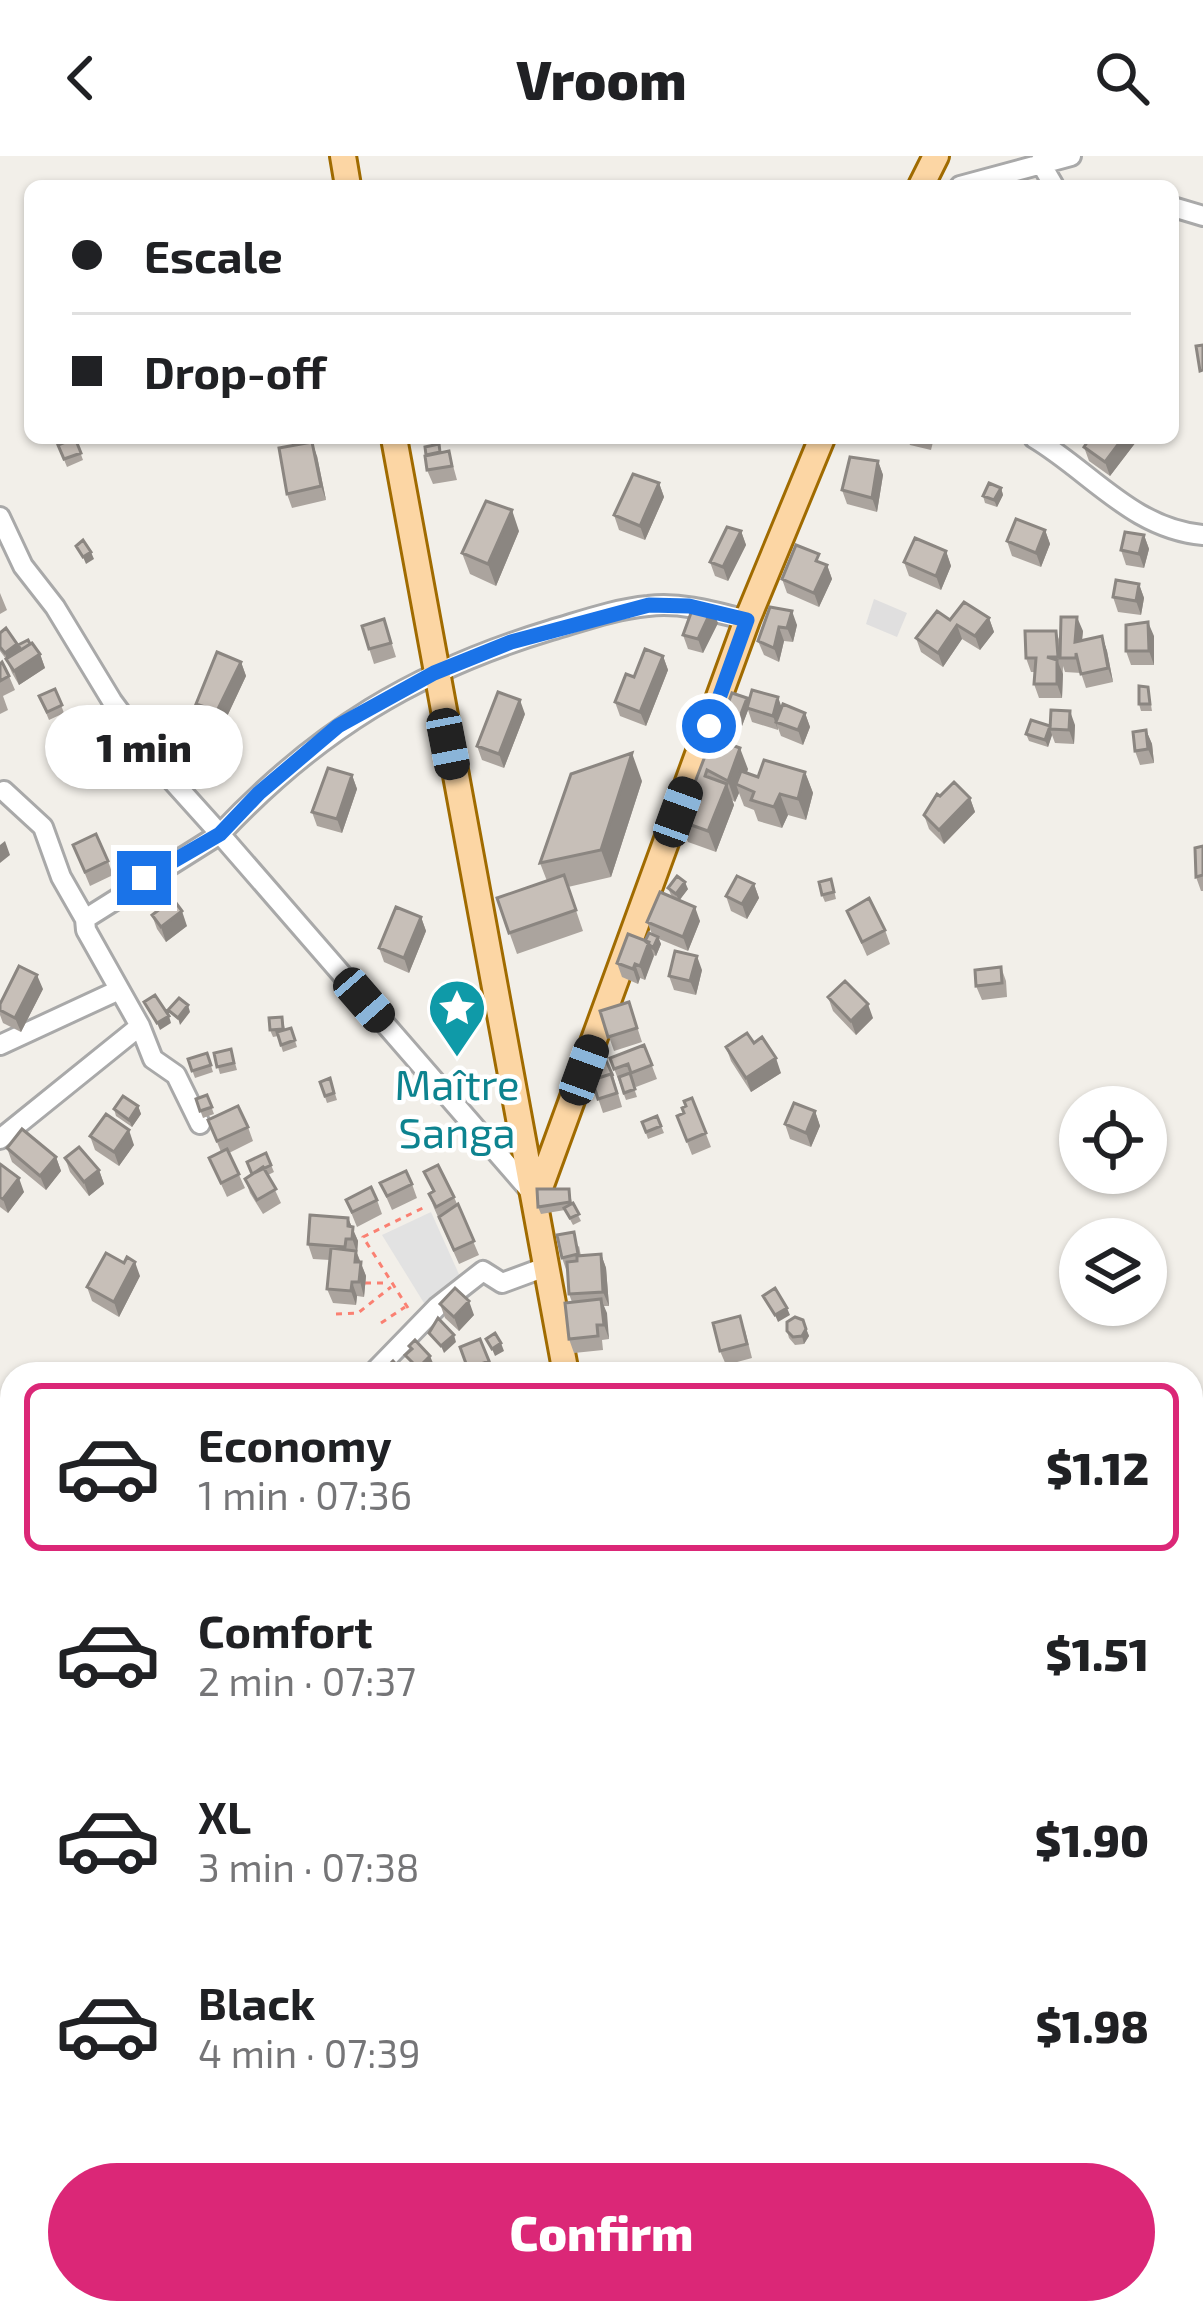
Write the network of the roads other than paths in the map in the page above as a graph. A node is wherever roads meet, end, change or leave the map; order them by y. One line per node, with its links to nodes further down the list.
1 (1071, 156): 2 (street)
2 (1040, 162): 3 (street); 4 (street)
3 (980, 180)
4 (1050, 180)
5 (395, 444): 11 (main road)
6 (820, 444): 10 (main road)
7 (1042, 444): 9 (street)
8 (0, 517): 13 (street)
9 (1203, 535)
10 (747, 620): 11 (street); 20 (main road)
11 (434, 673): 13 (street); 20 (main road)
12 (4, 791): 14 (street)
13 (220, 834): 14 (street); 20 (street)
14 (85, 919): 15 (street)
15 (119, 990): 16 (street); 17 (street)
16 (140, 1026): 18 (street); 19 (street)
17 (0, 1046)
18 (200, 1124)
19 (0, 1139)
20 (536, 1198): 21 (main road)
21 (548, 1266): 22 (street); 23 (main road)
22 (384, 1362)
23 (564, 1362)

